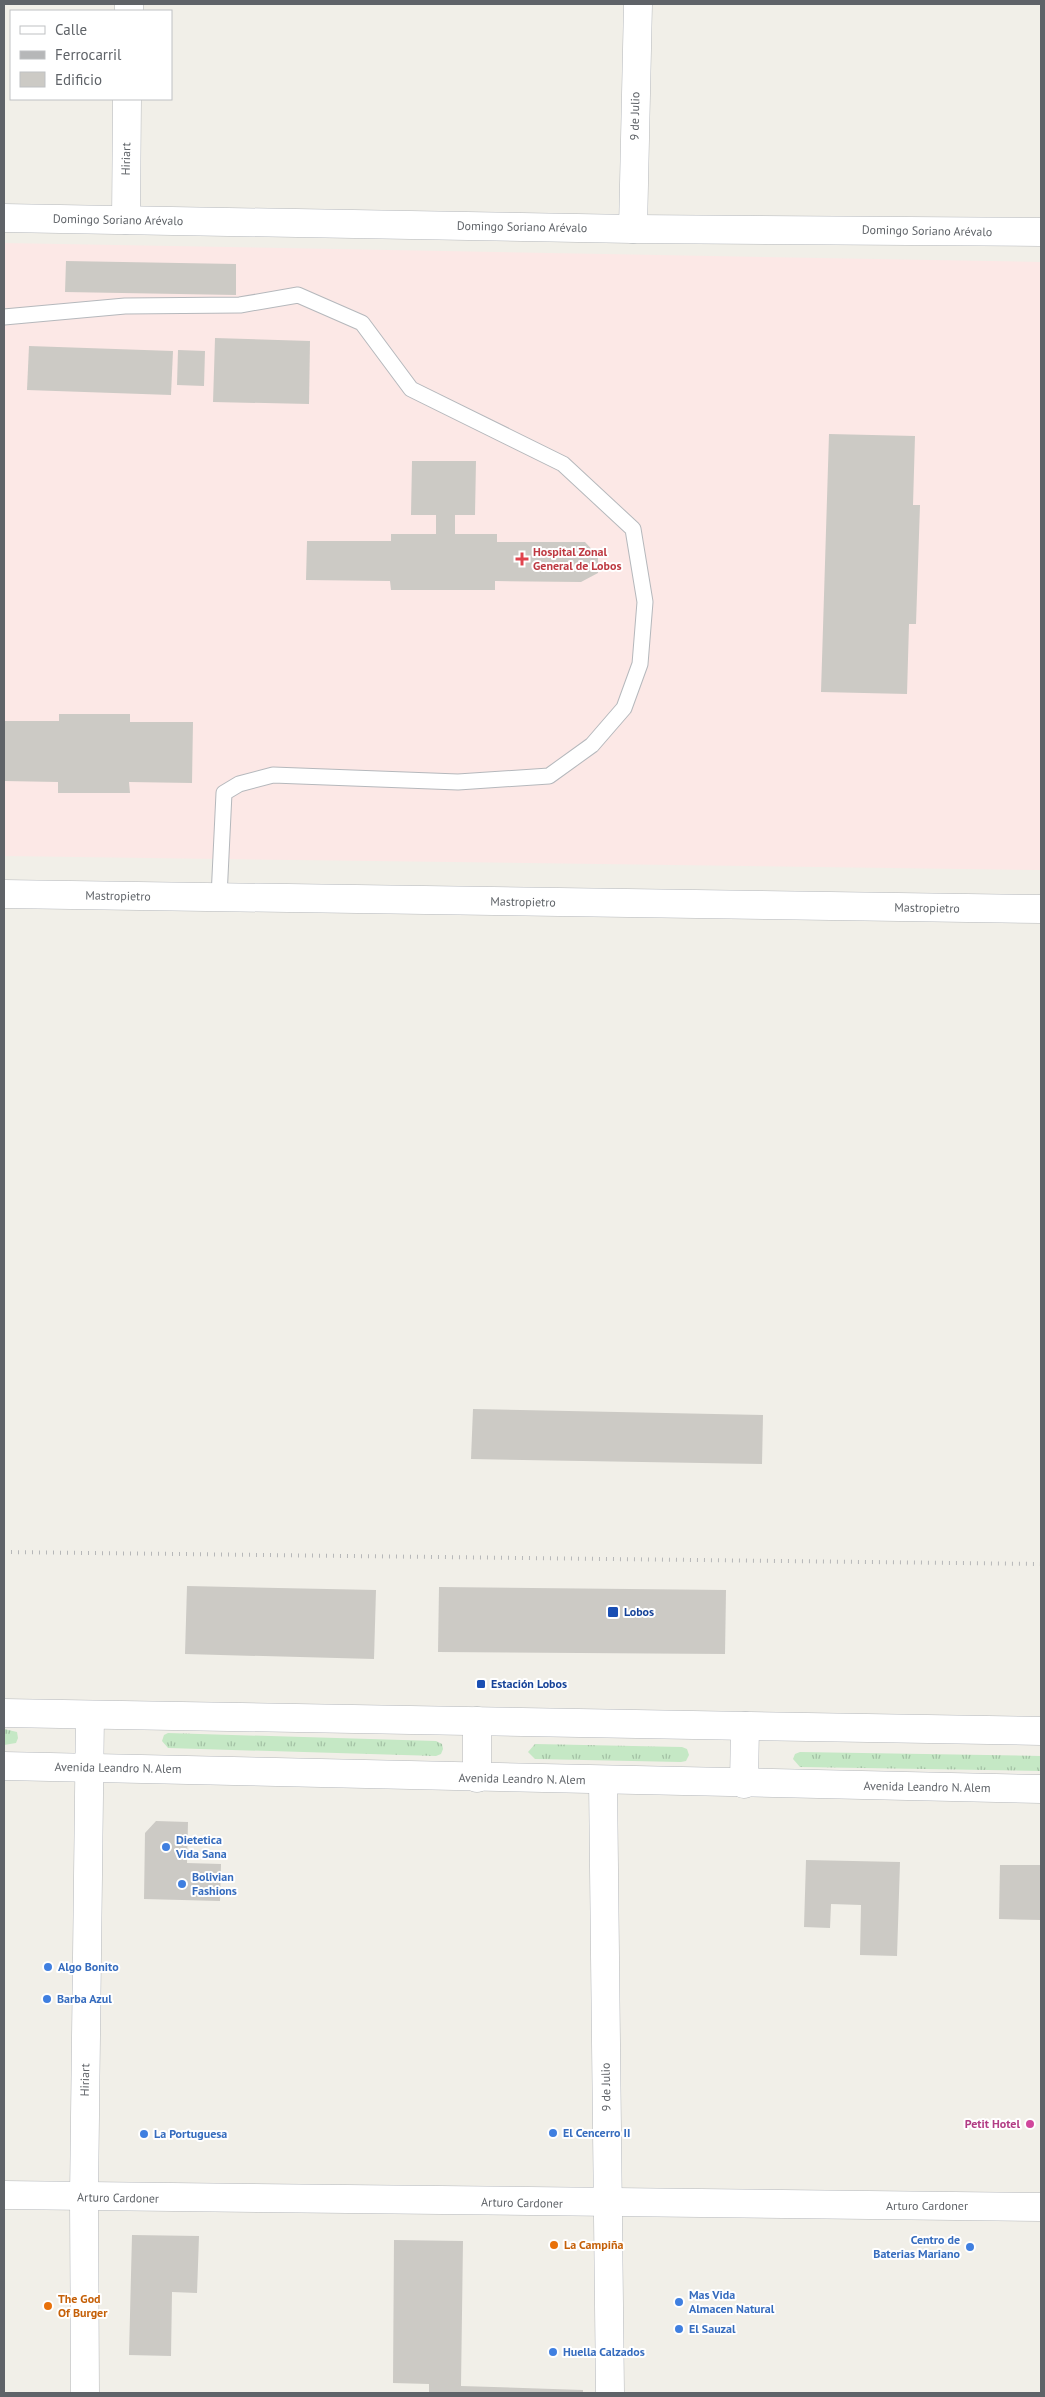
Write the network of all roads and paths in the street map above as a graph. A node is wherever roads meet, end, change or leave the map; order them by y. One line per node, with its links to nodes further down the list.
1 (638, 4): 5 (street, 9 de Julio)
2 (127, 100): 4 (street, Hiriart)
3 (4, 218): 4 (street, Domingo Soriano Arévalo)
4 (126, 220): 5 (street, Domingo Soriano Arévalo)
5 (633, 229): 6 (street, Domingo Soriano Arévalo)
6 (1041, 232)
7 (4, 317): 9 (lane)
8 (4, 894): 9 (street, Mastropietro)
9 (219, 897): 10 (street, Mastropietro)
10 (1041, 909)
11 (4, 1713): 12 (street)
12 (90, 1715): 13 (street); 17 (street, Hiriart)
13 (477, 1721): 14 (street); 18 (street)
14 (744, 1726): 15 (street); 20 (street)
15 (1041, 1731)
16 (4, 1766): 17 (street, Avenida Leandro N. Alem)
17 (88, 1768): 18 (street, Avenida Leandro N. Alem); 23 (street, Hiriart)
18 (477, 1778): 19 (street, Avenida Leandro N. Alem)
19 (603, 1780): 20 (street, Avenida Leandro N. Alem); 24 (street, 9 de Julio)
20 (744, 1784): 21 (street, Avenida Leandro N. Alem)
21 (1041, 1789)
22 (4, 2195): 23 (street, Arturo Cardoner)
23 (84, 2197): 24 (street, Arturo Cardoner); 26 (street, Hiriart)
24 (608, 2204): 25 (street, Arturo Cardoner); 27 (street, 9 de Julio)
25 (1041, 2207)
26 (85, 2393)
27 (610, 2393)

